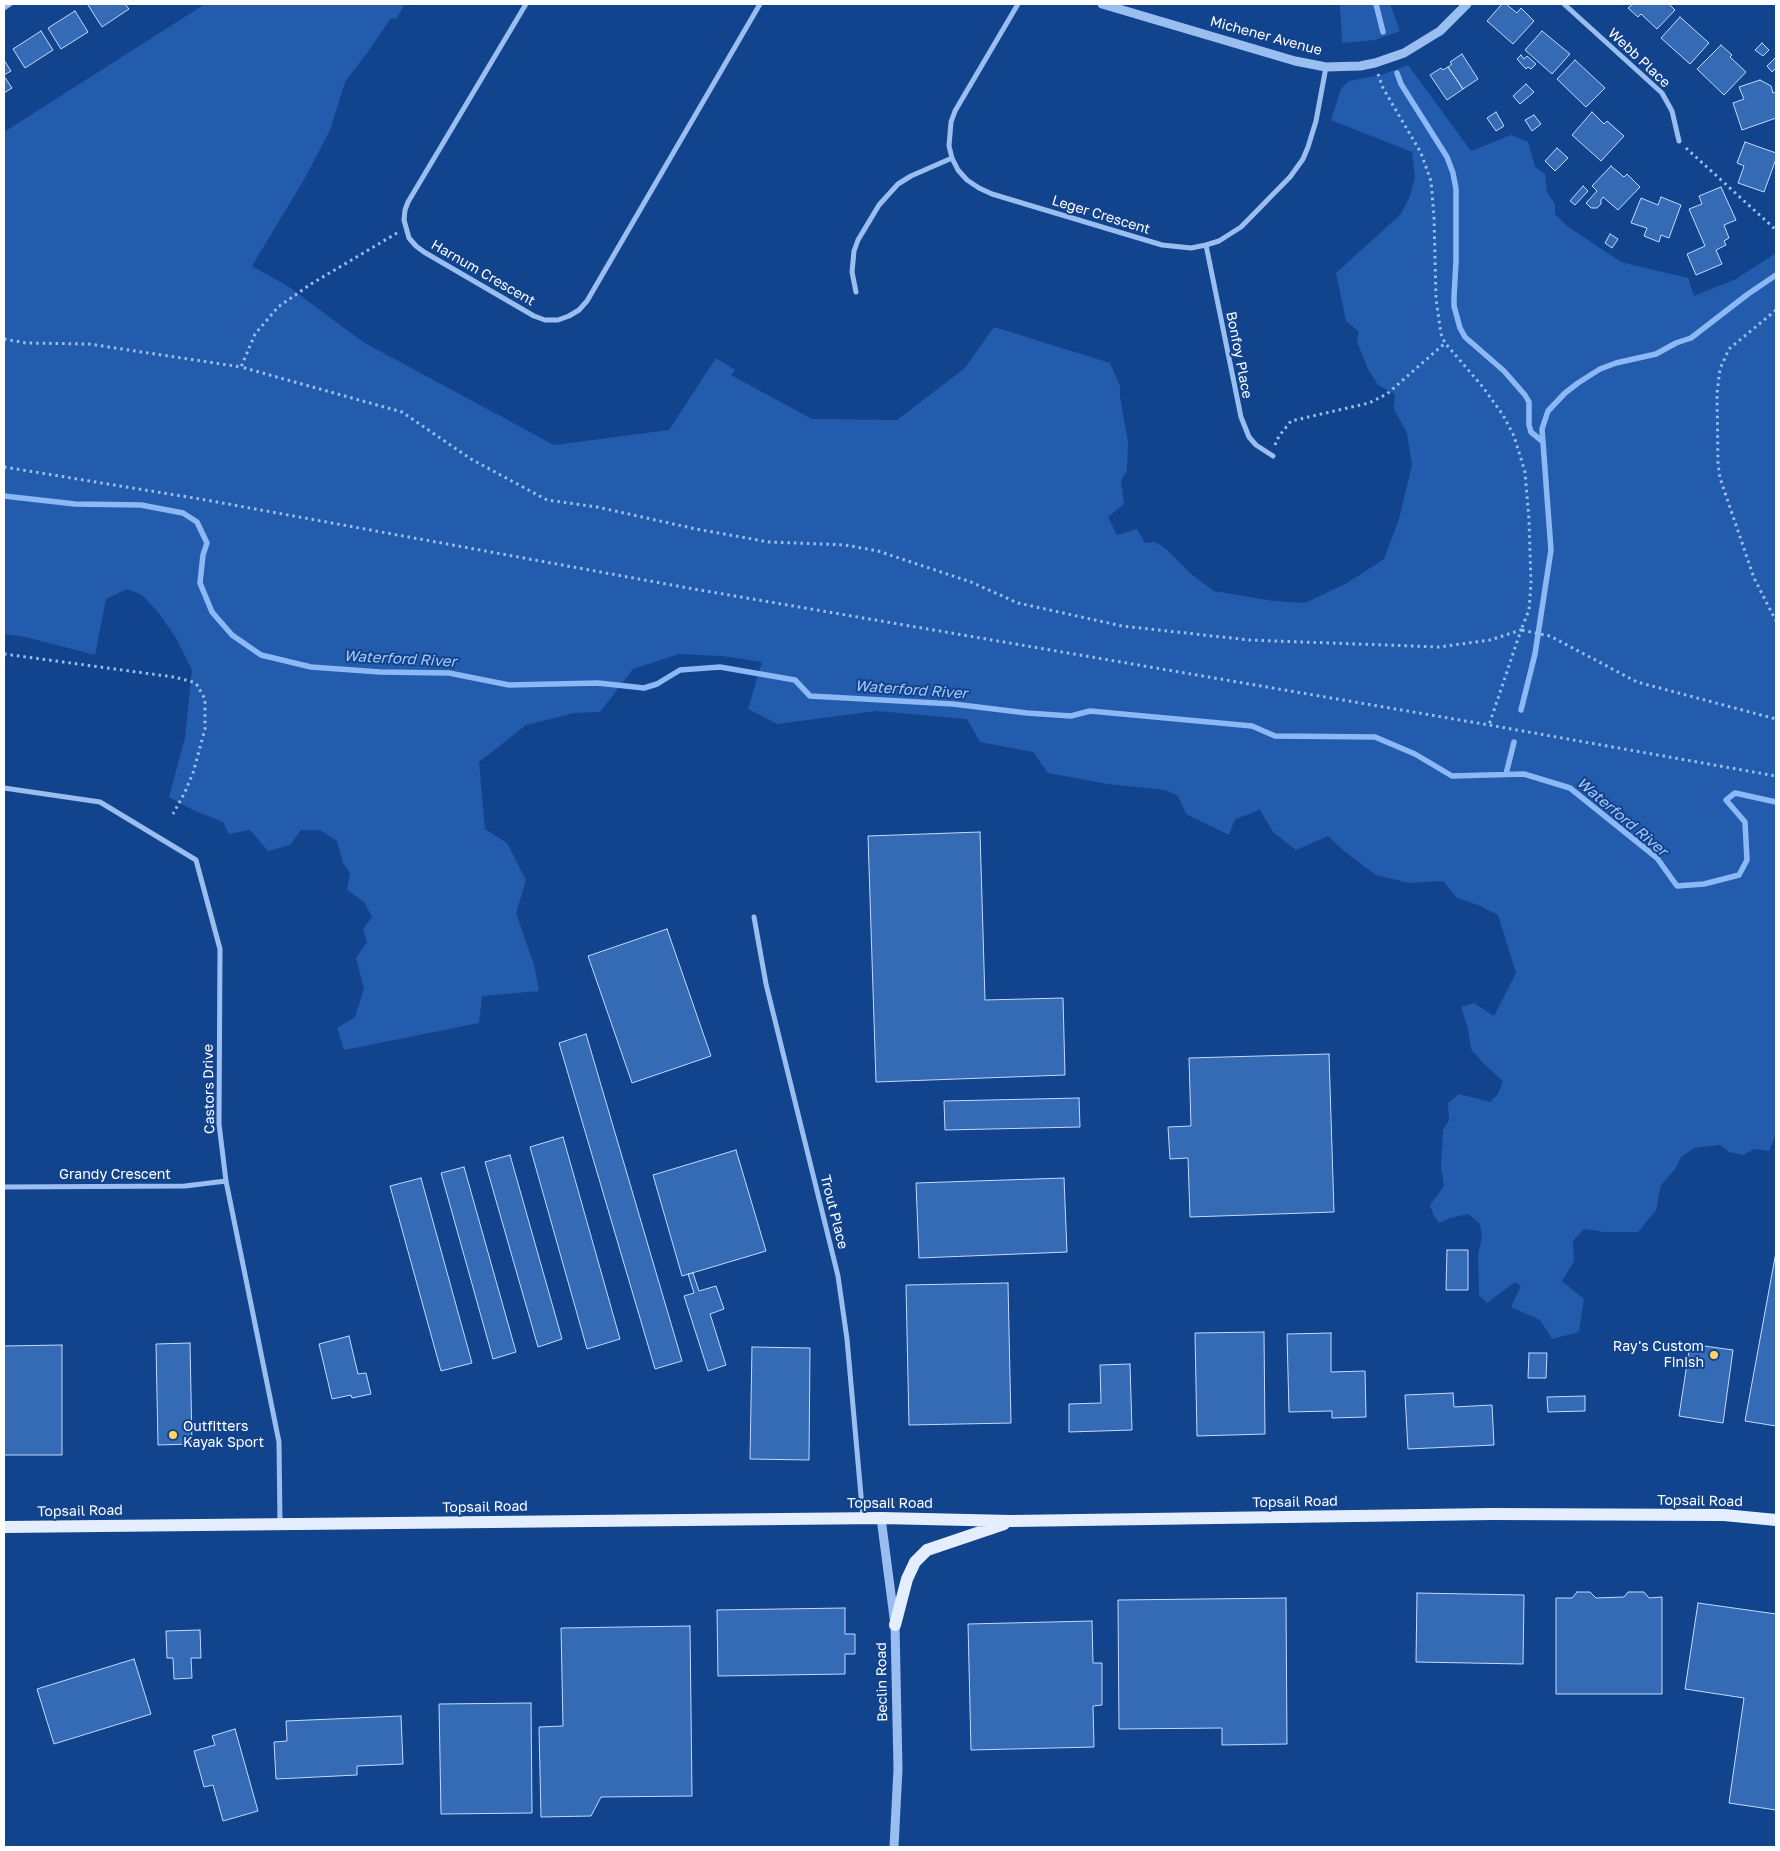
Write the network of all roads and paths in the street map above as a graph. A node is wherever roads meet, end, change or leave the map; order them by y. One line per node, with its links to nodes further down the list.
1 (10, 4): 8 (street)
2 (526, 4): 13 (street)
3 (760, 4): 13 (street, Harnum Crescent)
4 (1018, 4): 12 (street, Leger Crescent)
5 (1102, 4): 10 (street, Michener Avenue)
6 (1468, 4): 9 (street, Michener Avenue)
7 (1564, 4): 11 (street, Webb Place)
8 (4, 8)
9 (1376, 63): 10 (street, Michener Avenue); 19 (path)
10 (1326, 67): 15 (street, Leger Crescent)
11 (1679, 141): 14 (path)
12 (952, 158): 15 (street, Leger Crescent); 16 (street)
13 (405, 229): 20 (path)
14 (1776, 230)
15 (1206, 245): 21 (street, Bonfoy Place)
16 (856, 292)
17 (1776, 310): 23 (path)
18 (4, 339): 20 (path)
19 (1446, 343): 21 (path); 24 (path)
20 (241, 367): 24 (path)
21 (1273, 456)
22 (4, 467): 27 (path)
23 (1776, 621)
24 (1521, 630): 26 (path); 27 (path)
25 (4, 654): 30 (path)
26 (1776, 719)
27 (1489, 724): 28 (path)
28 (1776, 776)
29 (4, 788): 32 (street, Castors Drive)
30 (173, 814)
31 (754, 917): 34 (street, Trout Place)
32 (226, 1181): 33 (street, Grandy Crescent); 38 (street, Castors Drive)
33 (4, 1187)
34 (863, 1518): 35 (main road, Topsail Road); 38 (main road, Topsail Road)
35 (881, 1518): 37 (main road, Topsail Road); 40 (street, Beclin Road)
36 (1776, 1520): 37 (main road, Topsail Road)
37 (1011, 1521): 40 (main road)
38 (280, 1524): 39 (main road, Topsail Road)
39 (4, 1527)
40 (895, 1625): 41 (street, Beclin Road)
41 (894, 1847)

